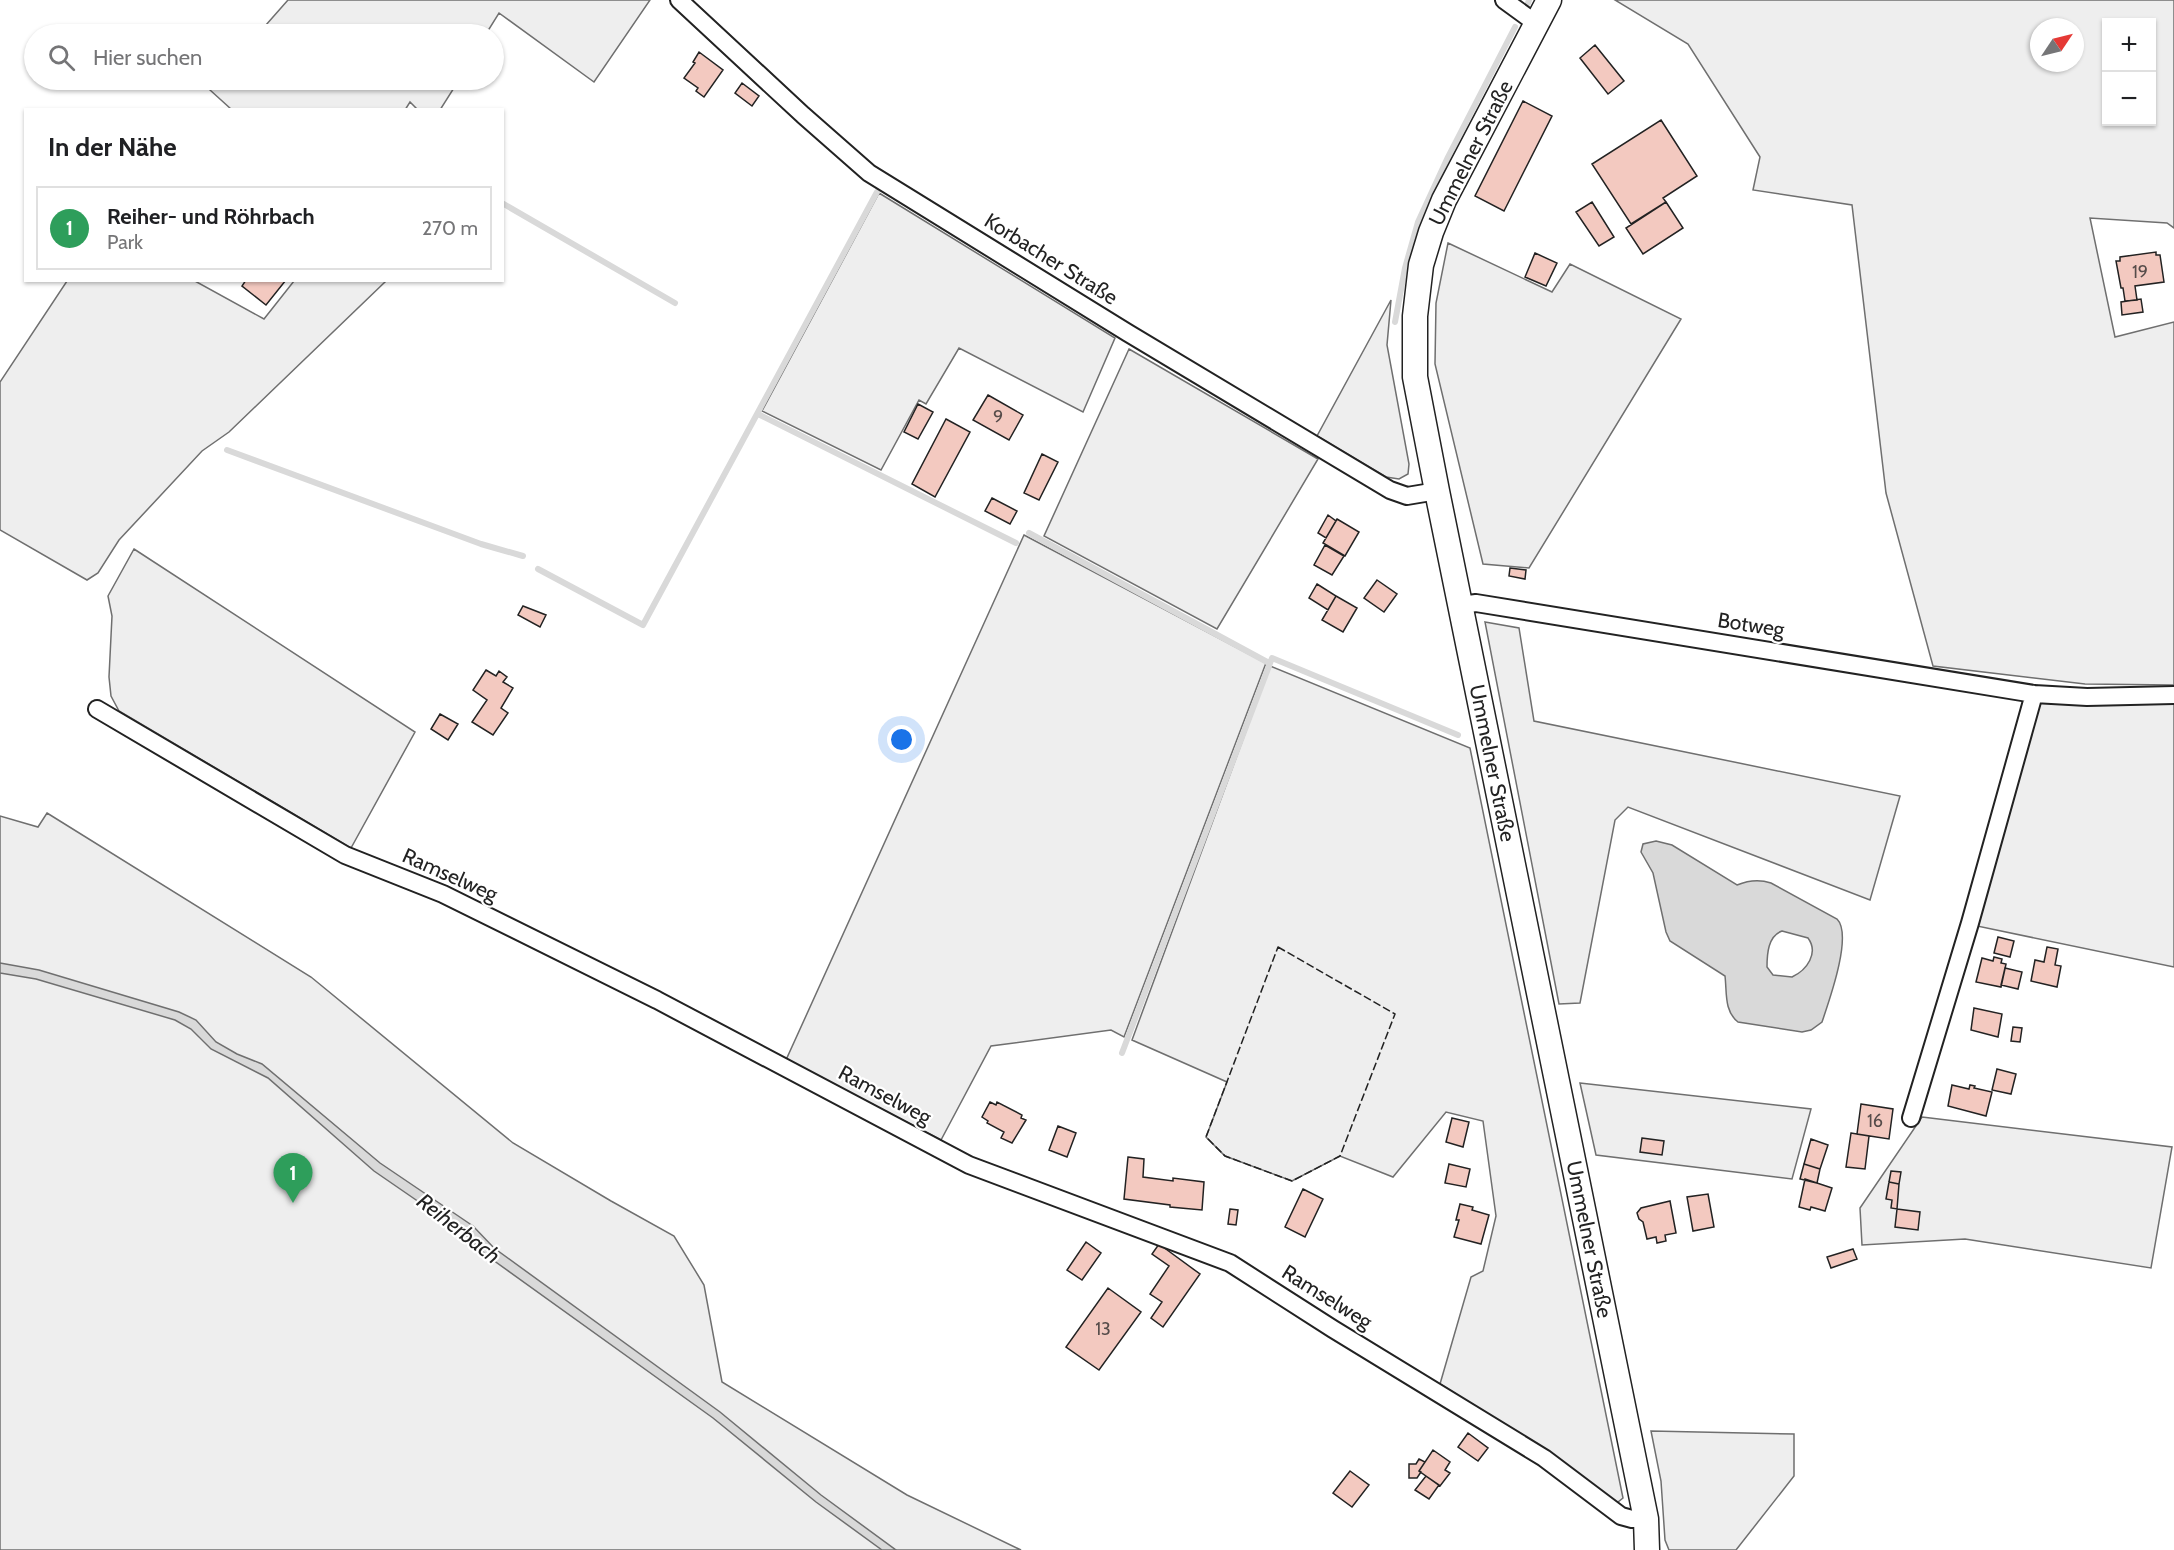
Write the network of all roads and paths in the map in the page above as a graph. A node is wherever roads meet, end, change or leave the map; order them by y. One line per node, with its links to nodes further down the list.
1 (679, 0): 5 (street, Korbacher Straße)
2 (1504, 0): 4 (street)
3 (1550, 0): 4 (main road, Ummelner Straße)
4 (1537, 24): 5 (main road, Ummelner Straße)
5 (1437, 491): 6 (main road, Ummelner Straße)
6 (1461, 605): 7 (street, Botweg); 11 (main road, Ummelner Straße)
7 (2034, 694): 8 (street, Botweg); 10 (street)
8 (2174, 695)
9 (97, 710): 11 (street, Ramselweg)
10 (1911, 1118)
11 (1646, 1519): 12 (main road, Ummelner Straße)
12 (1647, 1550)

